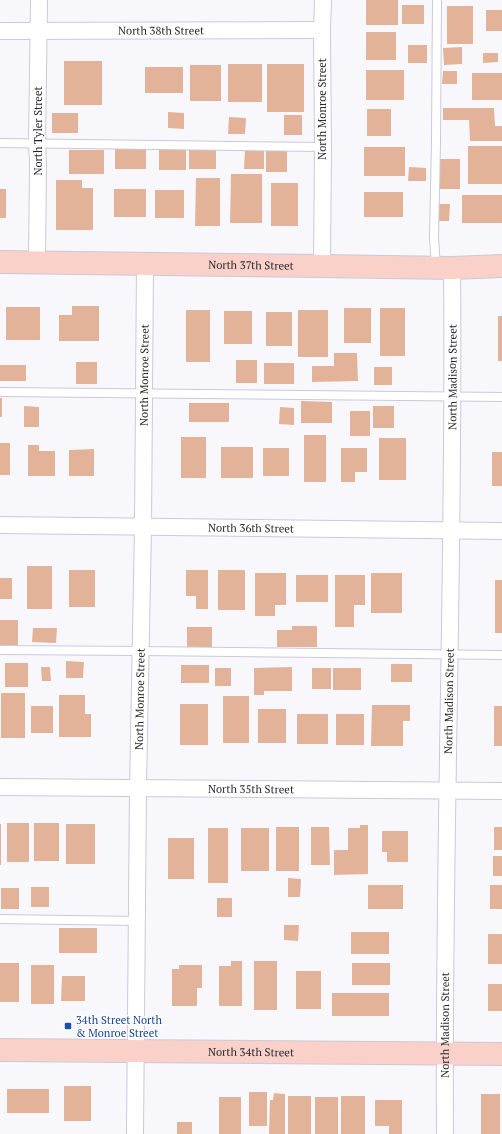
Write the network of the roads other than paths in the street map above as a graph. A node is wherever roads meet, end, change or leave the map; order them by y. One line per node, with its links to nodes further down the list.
1 (39, 0): 6 (street, North Tyler Street)
2 (323, 0): 4 (street, North Monroe Street)
3 (436, 0): 15 (lane)
4 (322, 30): 6 (street, North 38th Street); 9 (street, North Monroe Street)
5 (0, 31): 6 (street, North 38th Street)
6 (39, 31): 8 (street, North Tyler Street)
7 (0, 143): 8 (lane)
8 (37, 144): 9 (lane); 11 (street, North Tyler Street)
9 (323, 147): 13 (street, North Monroe Street)
10 (0, 262): 11 (street, North 37th Street)
11 (37, 262): 12 (street, North 37th Street)
12 (145, 264): 13 (street, North 37th Street); 17 (street, North Monroe Street)
13 (322, 266): 15 (street, North 37th Street)
14 (502, 266): 15 (street, North 37th Street)
15 (444, 268): 18 (street, North Madison Street)
16 (0, 392): 17 (lane)
17 (144, 393): 18 (lane); 21 (street, North Monroe Street)
18 (453, 397): 19 (lane); 22 (street, North Madison Street)
19 (502, 397)
20 (0, 525): 21 (street, North 36th Street)
21 (143, 527): 22 (street, North 36th Street); 25 (street, North Monroe Street)
22 (451, 530): 23 (street, North 36th Street); 26 (street, North Madison Street)
23 (502, 531)
24 (0, 650): 25 (lane)
25 (141, 650): 26 (lane); 29 (street, North Monroe Street)
26 (449, 654): 27 (lane); 30 (street, North Madison Street)
27 (502, 655)
28 (0, 787): 29 (street, North 35th Street)
29 (138, 788): 30 (street, North 35th Street); 33 (street, North Monroe Street)
30 (447, 790): 31 (street, North 35th Street); 36 (street, North Madison Street)
31 (502, 791)
32 (0, 919): 33 (lane)
33 (137, 921): 35 (street, North Monroe Street)
34 (0, 1050): 35 (street, North 34th Street)
35 (136, 1052): 36 (street, North 34th Street); 38 (street, North Monroe Street)
36 (445, 1054): 37 (street, North 34th Street); 39 (street, North Madison Street)
37 (502, 1054)
38 (135, 1134)
39 (445, 1134)

